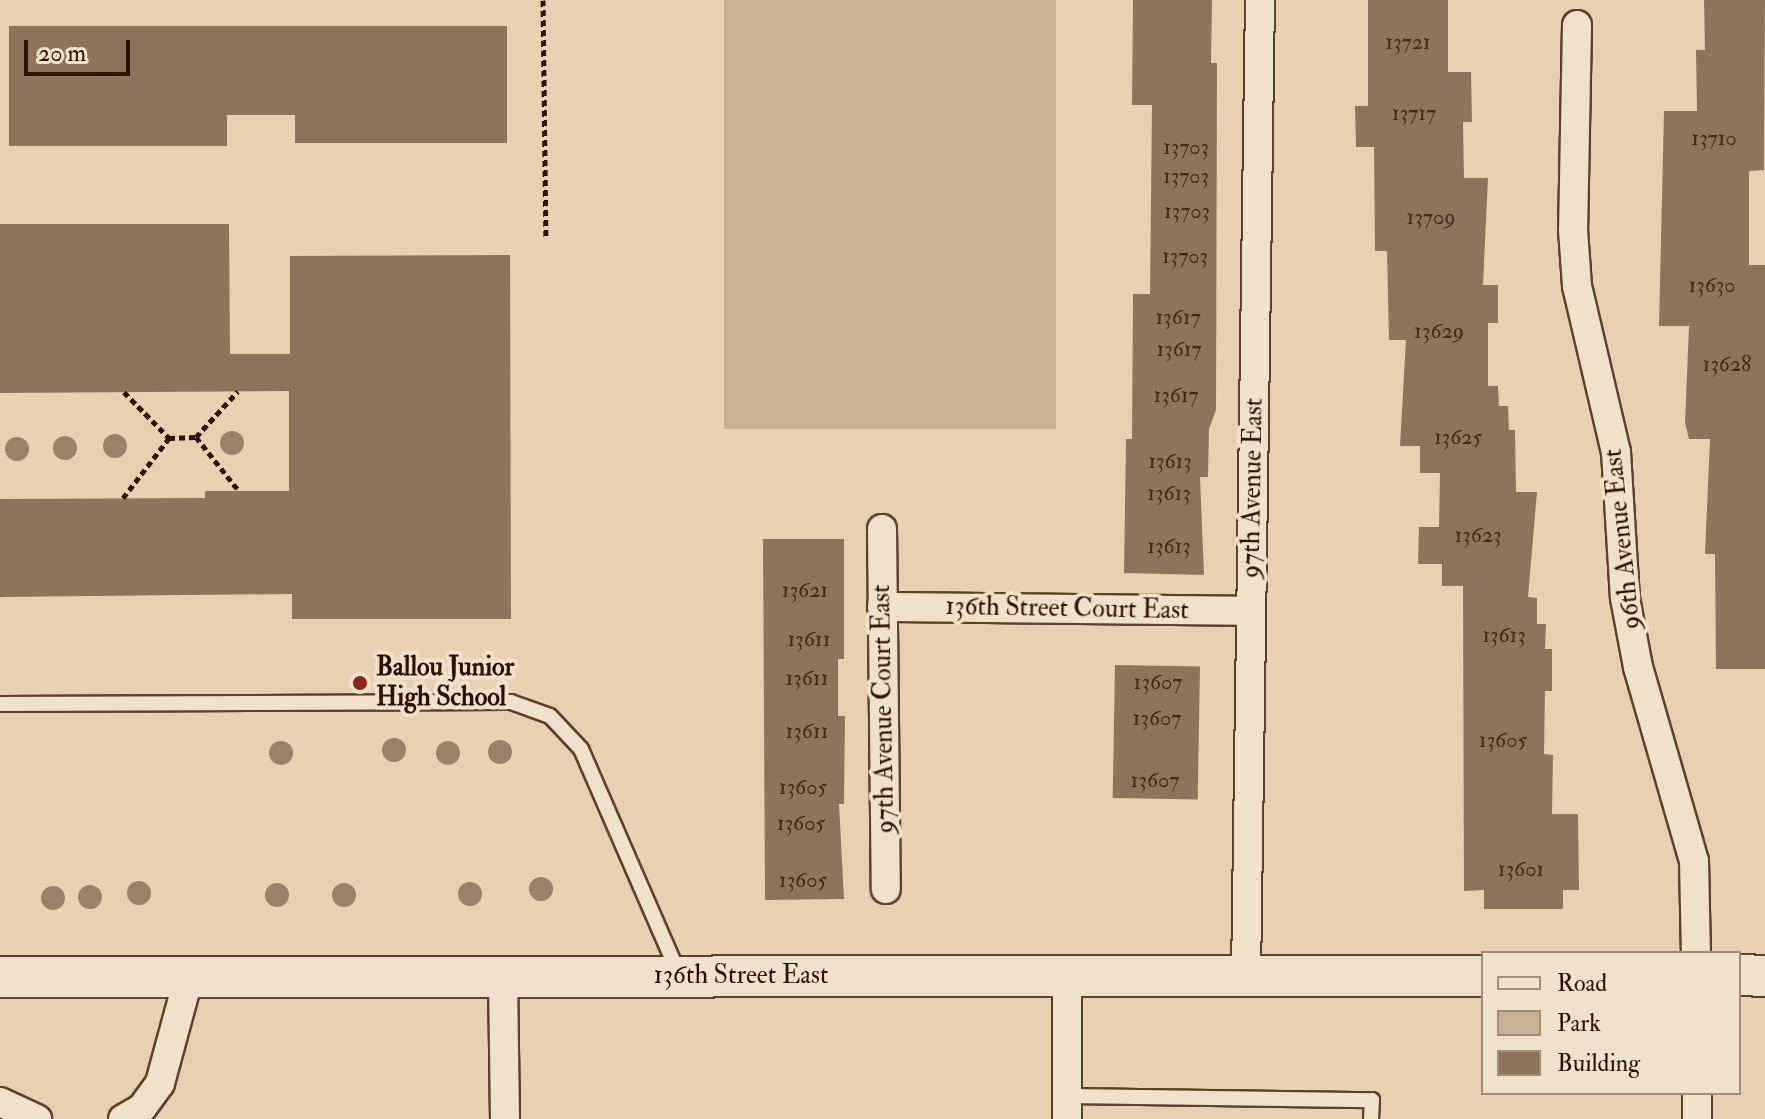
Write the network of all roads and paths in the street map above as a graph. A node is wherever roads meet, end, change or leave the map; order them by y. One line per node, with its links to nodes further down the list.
1 (543, 0): 4 (path)
2 (1260, 0): 13 (street, 97th Avenue East)
3 (1577, 25): 16 (street, 96th Avenue East)
4 (546, 239)
5 (238, 391): 7 (path)
6 (124, 392): 8 (path)
7 (196, 437): 8 (path); 9 (path)
8 (169, 438): 10 (path)
9 (239, 491)
10 (123, 498)
11 (882, 529): 12 (street, 97th Avenue Court East)
12 (882, 607): 13 (street, 136th Street Court East); 15 (street, 97th Avenue Court East)
13 (1251, 611): 22 (street, 97th Avenue East)
14 (0, 704): 20 (lane)
15 (886, 889)
16 (1696, 951)
17 (1741, 975): 24 (street)
18 (189, 976): 19 (street, 136th Street East); 25 (street, 136th Street East); 30 (street)
19 (503, 976): 20 (street, 136th Street East); 31 (street)
20 (680, 976): 21 (street, 136th Street East)
21 (1067, 976): 22 (street, 136th Street East); 28 (street)
22 (1246, 976): 23 (street, 136th Street East)
23 (1481, 976)
24 (1765, 976)
25 (0, 977)
26 (1697, 1095): 33 (street)
27 (0, 1102): 29 (street)
28 (1067, 1108): 32 (lane)
29 (37, 1119)
30 (123, 1119)
31 (505, 1119)
32 (1371, 1119)
33 (1697, 1119)

